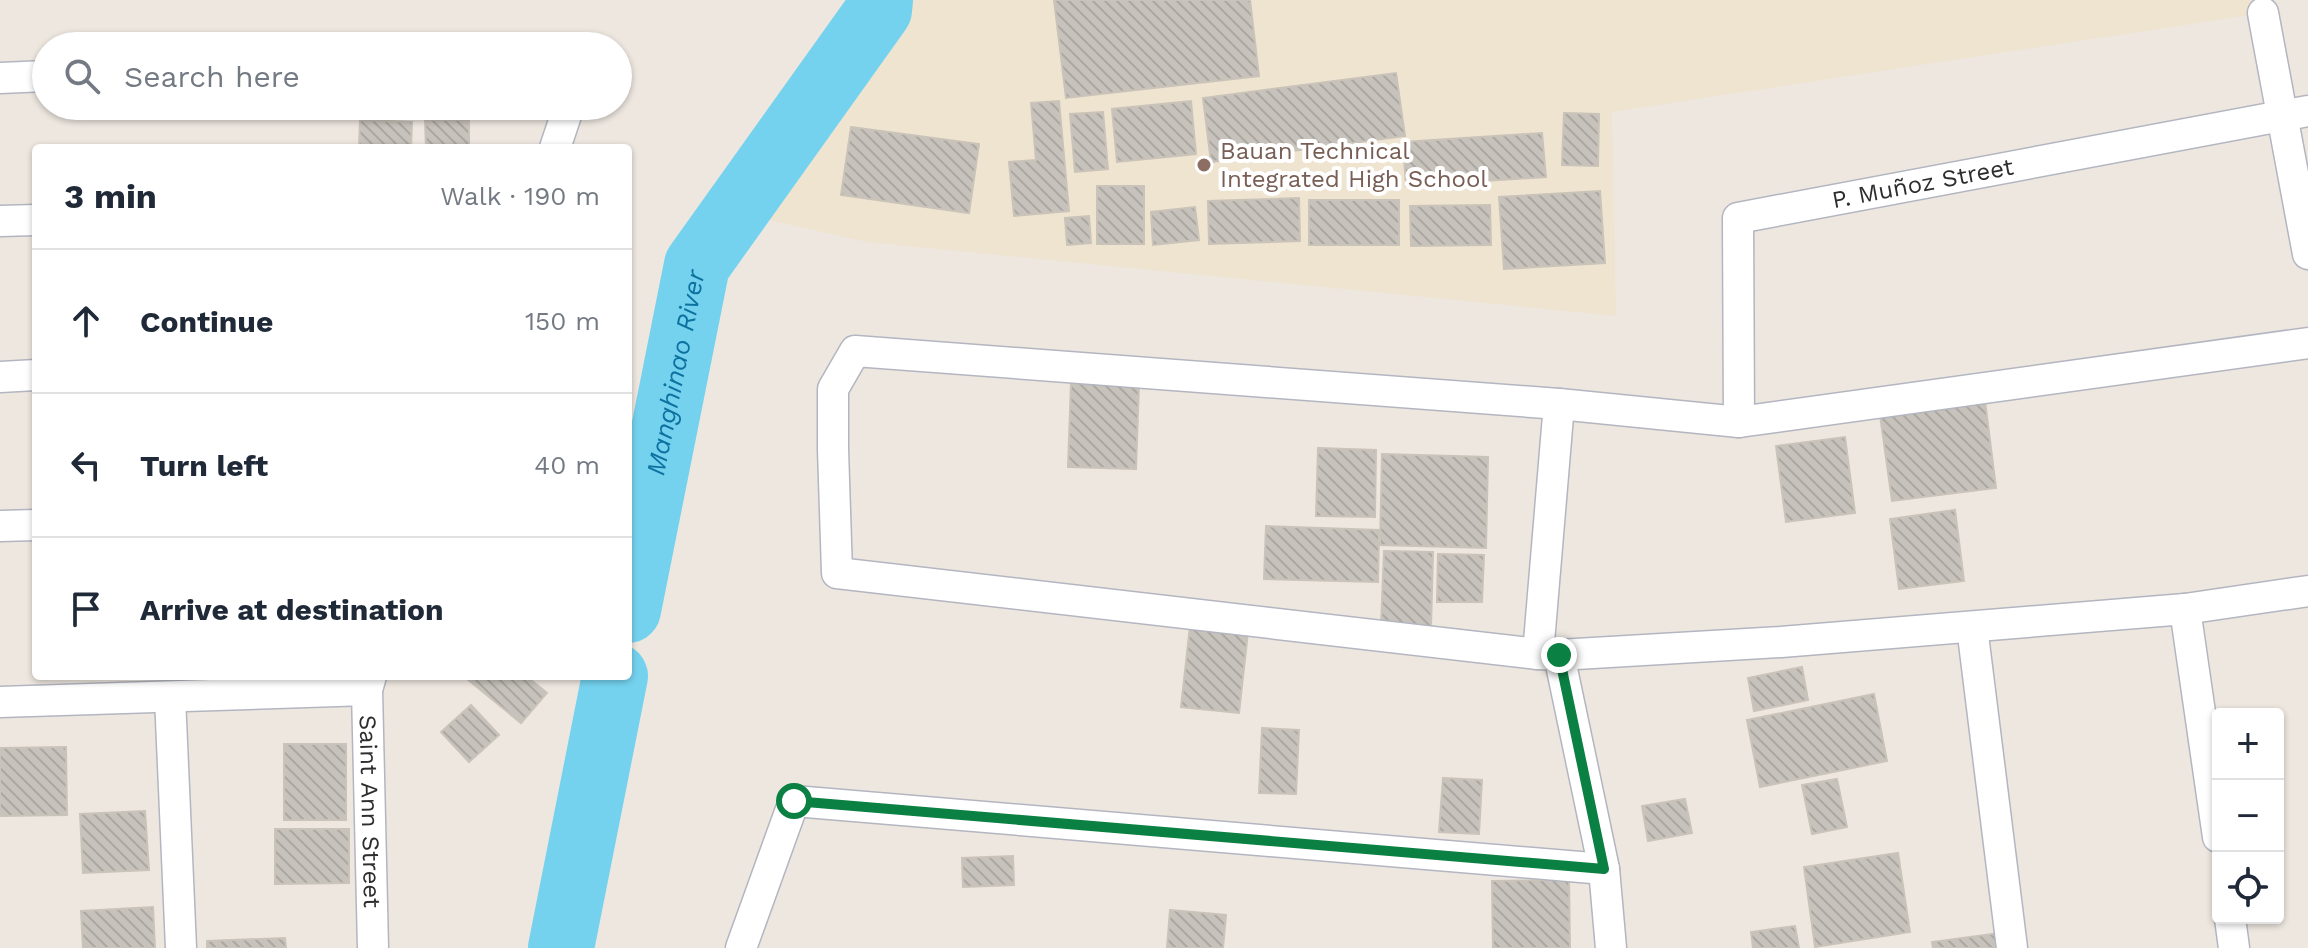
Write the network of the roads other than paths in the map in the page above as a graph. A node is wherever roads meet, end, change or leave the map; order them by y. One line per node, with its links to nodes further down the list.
1 (2263, 13): 4 (street)
2 (32, 77): 3 (street)
3 (0, 78)
4 (2295, 114): 9 (street); 14 (street, P. Muñoz Street)
5 (564, 120): 6 (street)
6 (556, 144)
7 (32, 220): 8 (street)
8 (0, 221)
9 (2308, 254)
10 (2308, 343): 14 (street)
11 (32, 375): 12 (street)
12 (0, 377)
13 (1559, 404): 14 (street); 20 (street); 20 (street)
14 (1739, 422)
15 (32, 525): 16 (street)
16 (0, 526)
17 (2308, 591): 18 (street)
18 (2185, 609): 19 (street); 24 (street)
19 (1972, 627): 20 (street); 31 (street)
20 (1548, 654): 25 (street)
21 (369, 683): 22 (street); 28 (street, Saint Ann Street)
22 (170, 697): 23 (street); 27 (street)
23 (0, 702)
24 (2212, 796)
25 (1604, 869): 29 (street); 30 (street)
26 (2231, 924): 32 (street)
27 (181, 948)
28 (373, 948)
29 (741, 948)
30 (1611, 948)
31 (2012, 948)
32 (2234, 948)

